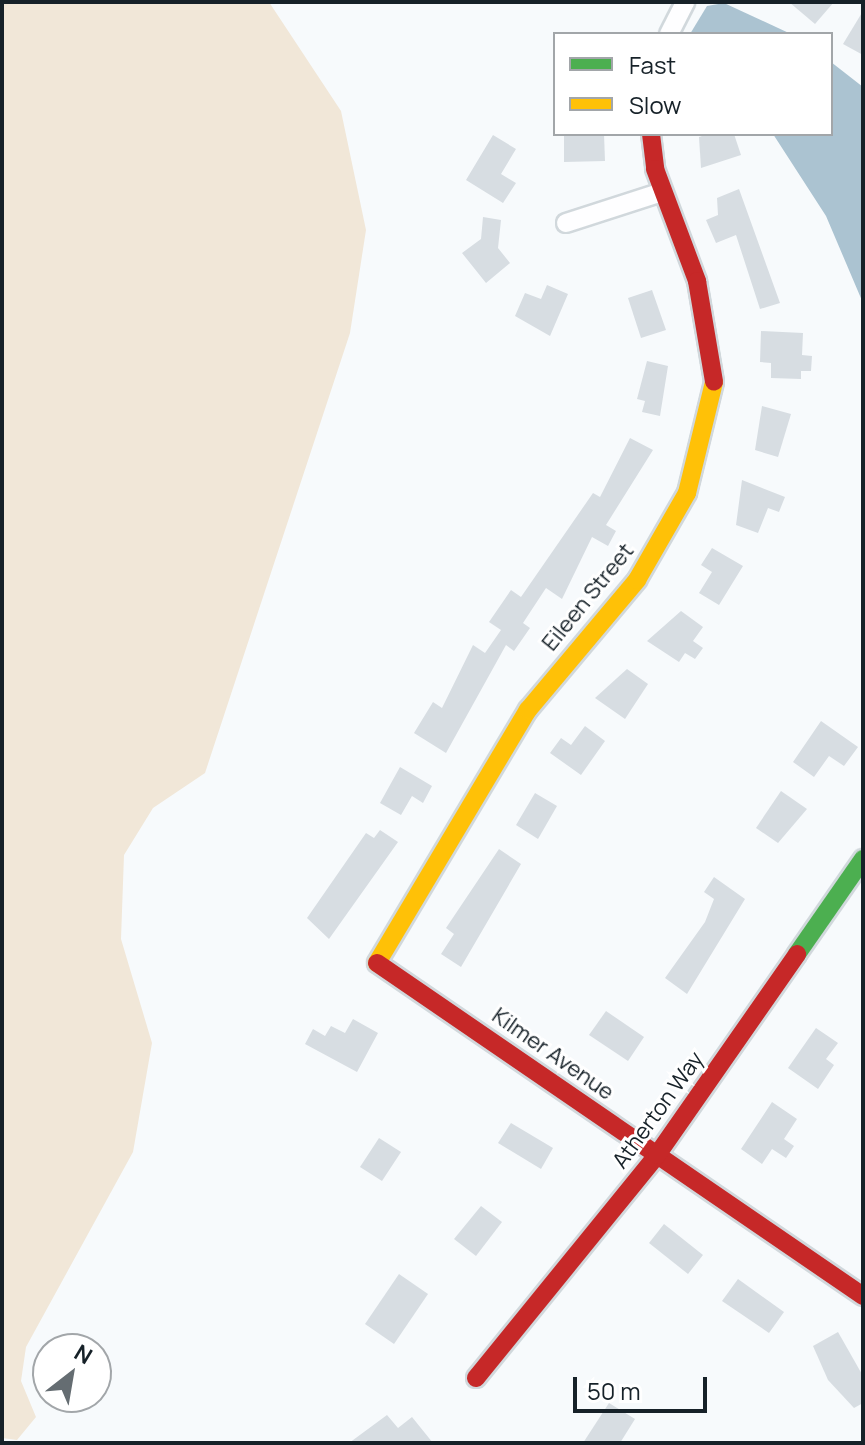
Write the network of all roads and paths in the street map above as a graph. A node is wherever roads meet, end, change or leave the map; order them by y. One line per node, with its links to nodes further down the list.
1 (685, 2): 2 (street)
2 (670, 32)
3 (651, 136): 4 (street, Eileen Street)
4 (662, 192): 5 (street); 7 (street, Eileen Street)
5 (566, 223)
6 (863, 859): 8 (street, Atherton Way)
7 (373, 960): 8 (street, Kilmer Avenue)
8 (657, 1155): 9 (street, Kilmer Avenue); 10 (street, Atherton Way)
9 (863, 1296)
10 (476, 1378)

